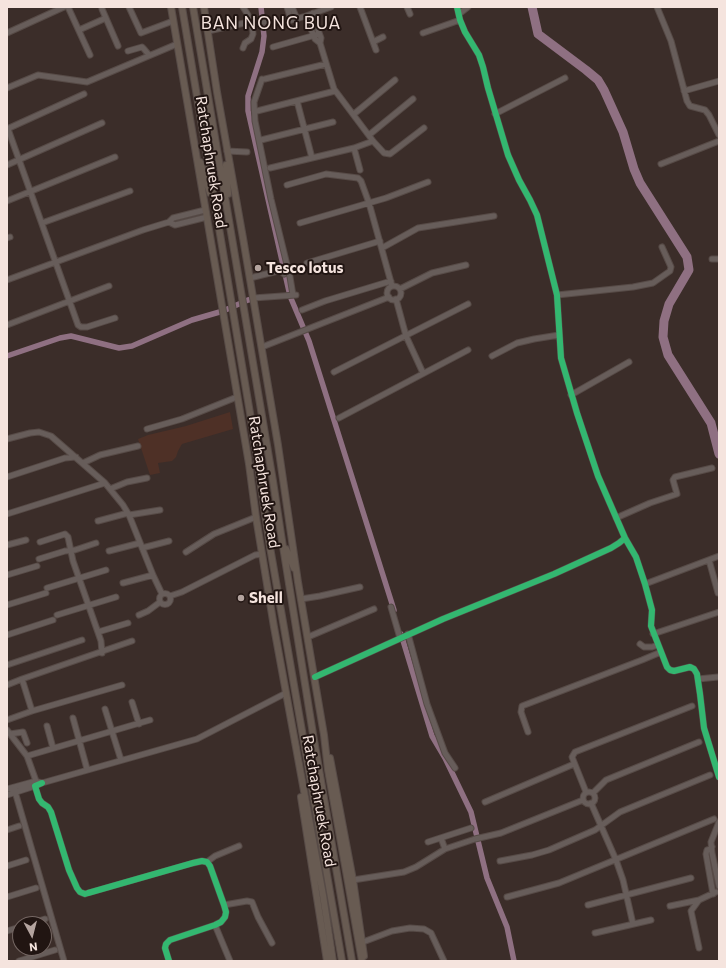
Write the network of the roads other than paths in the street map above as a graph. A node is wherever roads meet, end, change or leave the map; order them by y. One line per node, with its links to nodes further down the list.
1 (64, 7): 29 (street)
2 (68, 7): 26 (street)
3 (129, 7): 24 (street)
4 (171, 7): 24 (main road, Ratchaphruek Road)
5 (182, 7): 82 (main road, Ratchaphruek Road)
6 (193, 7): 84 (main road, Ratchaphruek Road)
7 (204, 7): 28 (main road, Ratchaphruek Road)
8 (244, 7): 25 (street)
9 (287, 7): 23 (street)
10 (292, 7): 23 (street)
11 (331, 7): 18 (street)
12 (360, 7): 33 (street)
13 (407, 7): 19 (street)
14 (457, 7): 21 (street)
15 (468, 7): 21 (street)
16 (657, 7): 49 (street)
17 (102, 9): 22 (street)
18 (314, 13): 20 (street); 27 (street)
19 (410, 14)
20 (306, 16): 23 (street); 31 (street)
21 (459, 17): 30 (street); 55 (street)
22 (106, 18): 26 (street); 36 (street)
23 (294, 20): 25 (street)
24 (173, 21): 35 (main road, Ratchaphruek Road)
25 (253, 22): 28 (street); 38 (street)
26 (79, 30): 42 (street)
27 (318, 30): 31 (street); 34 (street)
28 (208, 31): 66 (main road, Ratchaphruek Road)
29 (7, 33)
30 (423, 33)
31 (314, 36): 34 (street); 37 (street)
32 (383, 37): 33 (street)
33 (373, 42): 39 (street)
34 (320, 43): 43 (street)
35 (177, 44): 41 (street); 70 (main road, Ratchaphruek Road)
36 (118, 46)
37 (273, 47)
38 (242, 48)
39 (376, 50)
40 (128, 51): 41 (street)
41 (149, 55): 47 (street)
42 (90, 56)
43 (326, 64): 48 (street); 106 (street)
44 (565, 78): 55 (street)
45 (395, 80): 54 (street)
46 (719, 81): 49 (street)
47 (7, 88)
48 (335, 91): 52 (street); 54 (street)
49 (684, 91): 62 (street)
50 (84, 94): 59 (street)
51 (413, 99): 61 (street)
52 (297, 101): 53 (street); 60 (street)
53 (257, 111)
54 (354, 114): 61 (street)
55 (496, 114): 104 (street)
56 (333, 122): 60 (street)
57 (102, 123): 73 (street)
58 (424, 128): 64 (street)
59 (7, 129): 73 (street)
60 (304, 130): 63 (street); 72 (street)
61 (369, 135): 64 (street)
62 (719, 135)
63 (261, 140)
64 (373, 141): 67 (street)
65 (719, 141): 74 (street)
66 (226, 143): 68 (main road, Ratchaphruek Road); 84 (main road)
67 (354, 148): 72 (street); 77 (street)
68 (227, 151): 69 (street); 99 (main road, Ratchaphruek Road)
69 (247, 152)
70 (197, 156): 82 (main road); 86 (main road, Ratchaphruek Road)
71 (115, 158): 81 (street)
72 (312, 158): 76 (street)
73 (19, 160): 75 (street); 81 (street)
74 (661, 164)
75 (7, 165)
76 (270, 168)
77 (360, 170)
78 (428, 182): 85 (street)
79 (287, 185): 85 (street)
80 (130, 191): 88 (street)
81 (31, 192): 83 (street); 88 (street)
82 (214, 200): 158 (main road, Ratchaphruek Road)
83 (7, 201)
84 (226, 202): 141 (main road, Ratchaphruek Road)
85 (369, 203): 89 (street); 90 (street)
86 (206, 213): 95 (street); 122 (main road, Ratchaphruek Road)
87 (494, 216): 92 (street)
88 (42, 223): 95 (street)
89 (300, 224)
90 (380, 241): 92 (street); 96 (street)
91 (662, 247): 104 (street)
92 (382, 248): 101 (street)
93 (712, 259): 94 (street)
94 (719, 259)
95 (56, 262): 100 (street); 108 (street)
96 (307, 263)
97 (466, 265): 103 (street)
98 (284, 274): 99 (street)
99 (250, 278): 106 (main road, Ratchaphruek Road)
100 (7, 280)
101 (391, 284): 103 (street); 105 (street); 110 (street)
102 (109, 286): 108 (street)
103 (400, 290): 107 (street)
104 (557, 295): 113 (street)
105 (389, 297): 107 (street); 115 (street)
106 (253, 298): 115 (main road, Ratchaphruek Road)
107 (396, 299): 114 (street)
108 (70, 301): 111 (street); 112 (street)
109 (468, 304): 114 (street)
110 (302, 310)
111 (115, 318)
112 (7, 325)
113 (559, 335): 117 (street); 121 (street)
114 (406, 336): 119 (street); 120 (street)
115 (262, 347): 162 (main road, Ratchaphruek Road)
116 (468, 350): 120 (street)
117 (492, 356)
118 (629, 362): 121 (street)
119 (334, 372)
120 (423, 373): 123 (street)
121 (571, 395): 138 (street)
122 (238, 397): 124 (street); 137 (main road, Ratchaphruek Road)
123 (339, 418)
124 (147, 429)
125 (7, 439): 127 (street)
126 (138, 446): 128 (street)
127 (76, 457): 128 (street); 130 (street)
128 (83, 462): 132 (street)
129 (712, 468): 138 (street)
130 (7, 477)
131 (147, 478): 133 (street)
132 (105, 483): 133 (street); 135 (street)
133 (110, 488): 136 (street)
134 (160, 510): 136 (street)
135 (7, 514)
136 (128, 514): 139 (street); 148 (street)
137 (256, 517): 140 (main road, Ratchaphruek Road); 151 (street)
138 (616, 518): 142 (street)
139 (98, 521)
140 (258, 528): 152 (main road, Ratchaphruek Road); 158 (main road)
141 (281, 534): 162 (main road); 277 (main road, Ratchaphruek Road)
142 (625, 538): 164 (street); 182 (street)
143 (26, 540): 147 (street)
144 (168, 540): 148 (street)
145 (40, 542): 149 (street)
146 (96, 543): 149 (street)
147 (7, 545)
148 (141, 545): 150 (street); 160 (street)
149 (70, 550): 154 (street); 161 (street)
150 (109, 551)
151 (186, 552)
152 (262, 554): 168 (street); 200 (main road, Ratchaphruek Road)
153 (719, 556): 155 (street)
154 (39, 559)
155 (709, 560): 164 (street); 166 (street)
156 (37, 566): 159 (street)
157 (106, 570): 161 (street)
158 (275, 573): 276 (main road, Ratchaphruek Road)
159 (7, 575)
160 (153, 575): 163 (street); 167 (street)
161 (79, 578): 172 (street); 173 (street)
162 (298, 582): 170 (main road, Ratchaphruek Road)
163 (123, 583)
164 (645, 584): 183 (street)
165 (360, 587): 170 (street)
166 (718, 593)
167 (162, 594): 168 (street); 171 (street)
168 (170, 596): 171 (street)
169 (116, 597): 173 (street)
170 (301, 599): 185 (main road, Ratchaphruek Road)
171 (160, 602): 178 (street)
172 (7, 605)
173 (88, 605): 177 (street); 181 (street)
174 (391, 607): 186 (street)
175 (374, 609): 185 (street)
176 (719, 612): 183 (street)
177 (57, 615)
178 (139, 615)
179 (53, 620): 184 (street)
180 (128, 623): 181 (street)
181 (98, 632): 192 (street)
182 (408, 634): 186 (street); 221 (street)
183 (653, 634): 190 (street)
184 (7, 635)
185 (308, 637): 194 (main road, Ratchaphruek Road)
186 (400, 638): 194 (street)
187 (82, 640): 193 (street)
188 (132, 641): 192 (street)
189 (640, 644): 190 (street)
190 (658, 645): 191 (street)
191 (661, 652): 197 (street); 212 (street)
192 (102, 653): 196 (street)
193 (7, 665)
194 (315, 677): 214 (main road, Ratchaphruek Road)
195 (718, 677): 197 (street)
196 (22, 679): 198 (street); 204 (street)
197 (698, 679): 225 (street)
198 (7, 684)
199 (122, 686): 204 (street)
200 (286, 694): 219 (street); 223 (main road, Ratchaphruek Road)
201 (132, 702): 208 (street)
202 (692, 706): 220 (street)
203 (105, 709): 210 (street)
204 (32, 711): 206 (street)
205 (73, 718): 213 (street)
206 (7, 720)
207 (150, 720): 208 (street)
208 (139, 724): 210 (street)
209 (47, 726): 217 (street)
210 (112, 731): 213 (street); 219 (street)
211 (8, 732): 216 (street); 218 (street)
212 (528, 732)
213 (79, 741): 217 (street); 222 (street)
214 (325, 741): 252 (main road); 278 (main road, Ratchaphruek Road)
215 (699, 742): 230 (street)
216 (27, 743)
217 (53, 748): 218 (street)
218 (28, 756): 226 (street)
219 (121, 760): 222 (street)
220 (574, 764): 229 (street); 233 (street)
221 (454, 768)
222 (87, 769): 226 (street)
223 (300, 770): 274 (main road); 275 (main road, Ratchaphruek Road)
224 (710, 775): 238 (street)
225 (719, 777)
226 (37, 783): 228 (street); 249 (street)
227 (7, 789): 228 (street)
228 (14, 790): 231 (street); 271 (street)
229 (586, 792): 230 (street); 232 (street)
230 (593, 793): 234 (street)
231 (7, 795)
232 (583, 800): 234 (street); 245 (street)
233 (485, 802)
234 (591, 803): 238 (street)
235 (714, 819): 247 (street)
236 (719, 822): 244 (street)
237 (19, 826): 240 (street)
238 (601, 826): 247 (street); 248 (street)
239 (471, 828): 241 (street)
240 (7, 830)
241 (441, 838): 242 (street); 245 (street)
242 (428, 842)
243 (239, 846): 249 (street)
244 (712, 847): 254 (street); 254 (street)
245 (445, 849): 252 (street)
246 (26, 860): 250 (street)
247 (616, 860): 255 (street); 257 (street)
248 (500, 861)
249 (207, 862): 259 (street)
250 (7, 866)
251 (691, 878): 255 (street)
252 (353, 880): 266 (main road)
253 (36, 888): 256 (street)
254 (717, 891): 258 (street)
255 (626, 894): 260 (street); 263 (street)
256 (7, 897)
257 (507, 897)
258 (699, 900): 261 (street); 268 (street)
259 (224, 905): 264 (street); 267 (street)
260 (588, 905)
261 (670, 906)
262 (651, 920): 263 (street)
263 (633, 924): 265 (street)
264 (215, 925): 272 (street); 273 (street)
265 (595, 933)
266 (363, 942): 278 (main road); 279 (street)
267 (272, 943)
268 (699, 948)
269 (55, 950): 270 (street)
270 (19, 961)
271 (64, 961)
272 (169, 961)
273 (230, 961)
274 (327, 961)
275 (333, 961)
276 (342, 961)
277 (352, 961)
278 (362, 961)
279 (444, 961)

